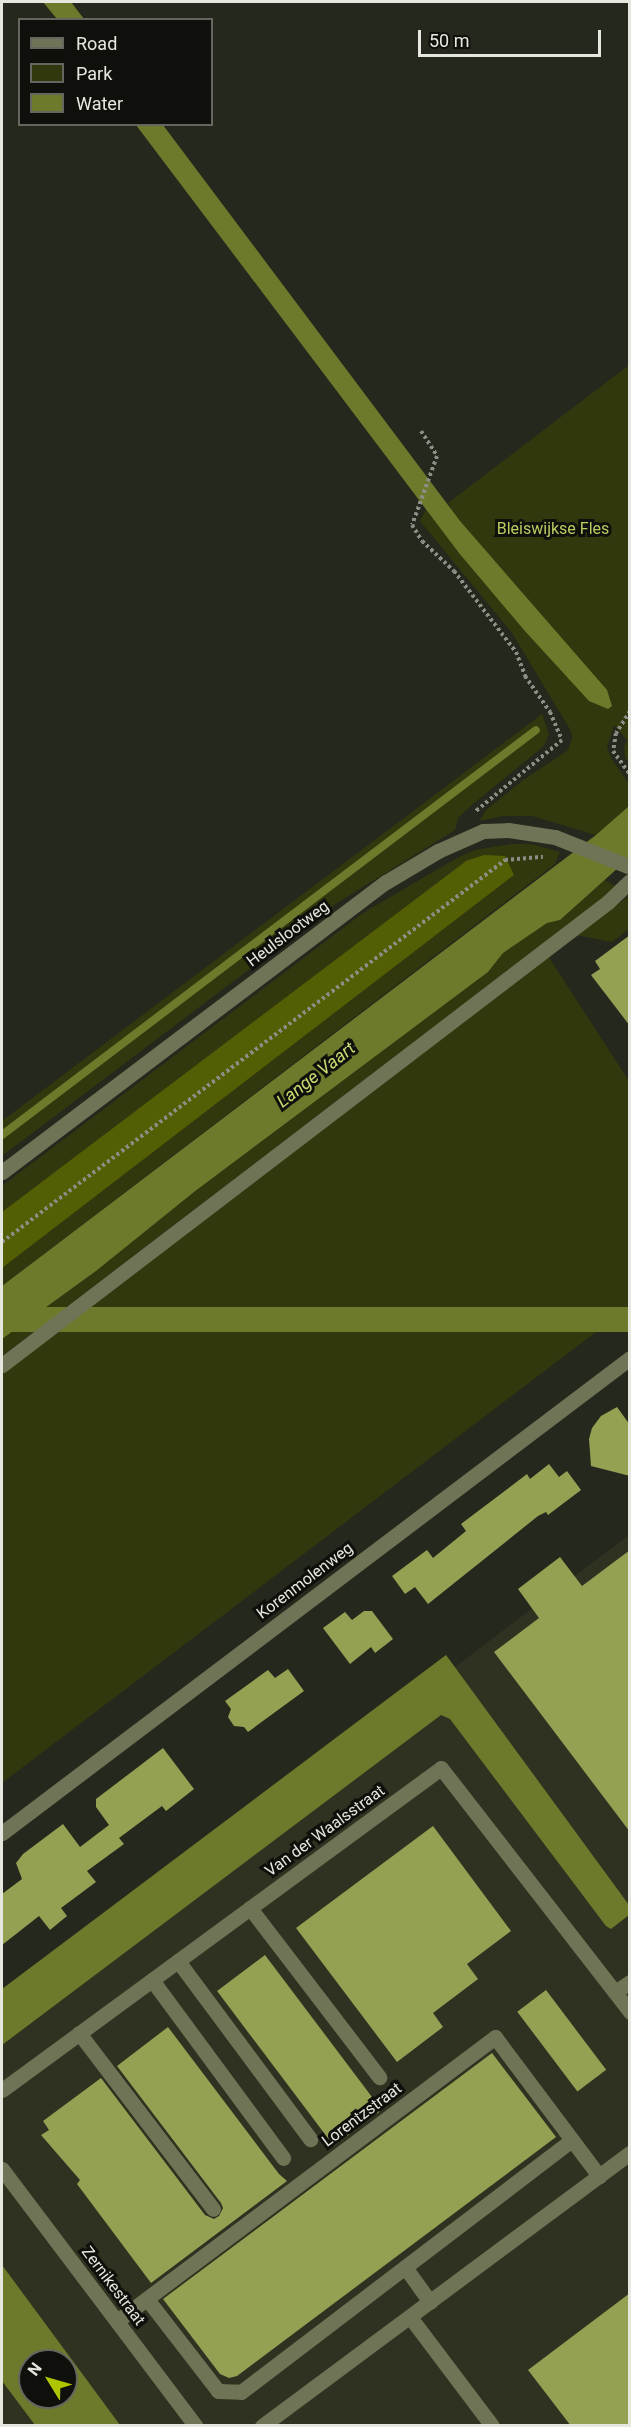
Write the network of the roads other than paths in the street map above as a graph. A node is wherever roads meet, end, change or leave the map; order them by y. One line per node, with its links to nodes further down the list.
1 (630, 867): 3 (street, Heulslootweg)
2 (630, 881): 5 (street)
3 (2, 1172)
4 (630, 1358): 6 (street, Korenmolenweg)
5 (2, 1365)
6 (2, 1833)
7 (250, 1908): 8 (street, Van der Waalsstraat); 11 (street, Van der Waalsstraat); 14 (street)
8 (178, 1960): 9 (street, Van der Waalsstraat); 16 (street)
9 (152, 1980): 13 (street, Van der Waalsstraat); 19 (street)
10 (630, 1982): 11 (street)
11 (615, 1992): 12 (street)
12 (630, 2012)
13 (79, 2033): 15 (street, Van der Waalsstraat); 22 (street)
14 (379, 2077)
15 (2, 2090)
16 (310, 2139)
17 (572, 2140): 21 (street, Lorentzstraat); 23 (street); 24 (street, Lorentzstraat)
18 (630, 2153): 21 (street)
19 (283, 2158)
20 (2, 2169): 27 (street, Zernikestraat)
21 (599, 2176): 25 (street)
22 (213, 2209)
23 (405, 2267): 24 (street); 25 (street)
24 (147, 2299): 27 (street, Lorentzstraat)
25 (430, 2302): 26 (street)
26 (410, 2317): 29 (street); 30 (street)
27 (117, 2321): 28 (street, Zernikestraat)
28 (195, 2426)
29 (262, 2426)
30 (492, 2426)

